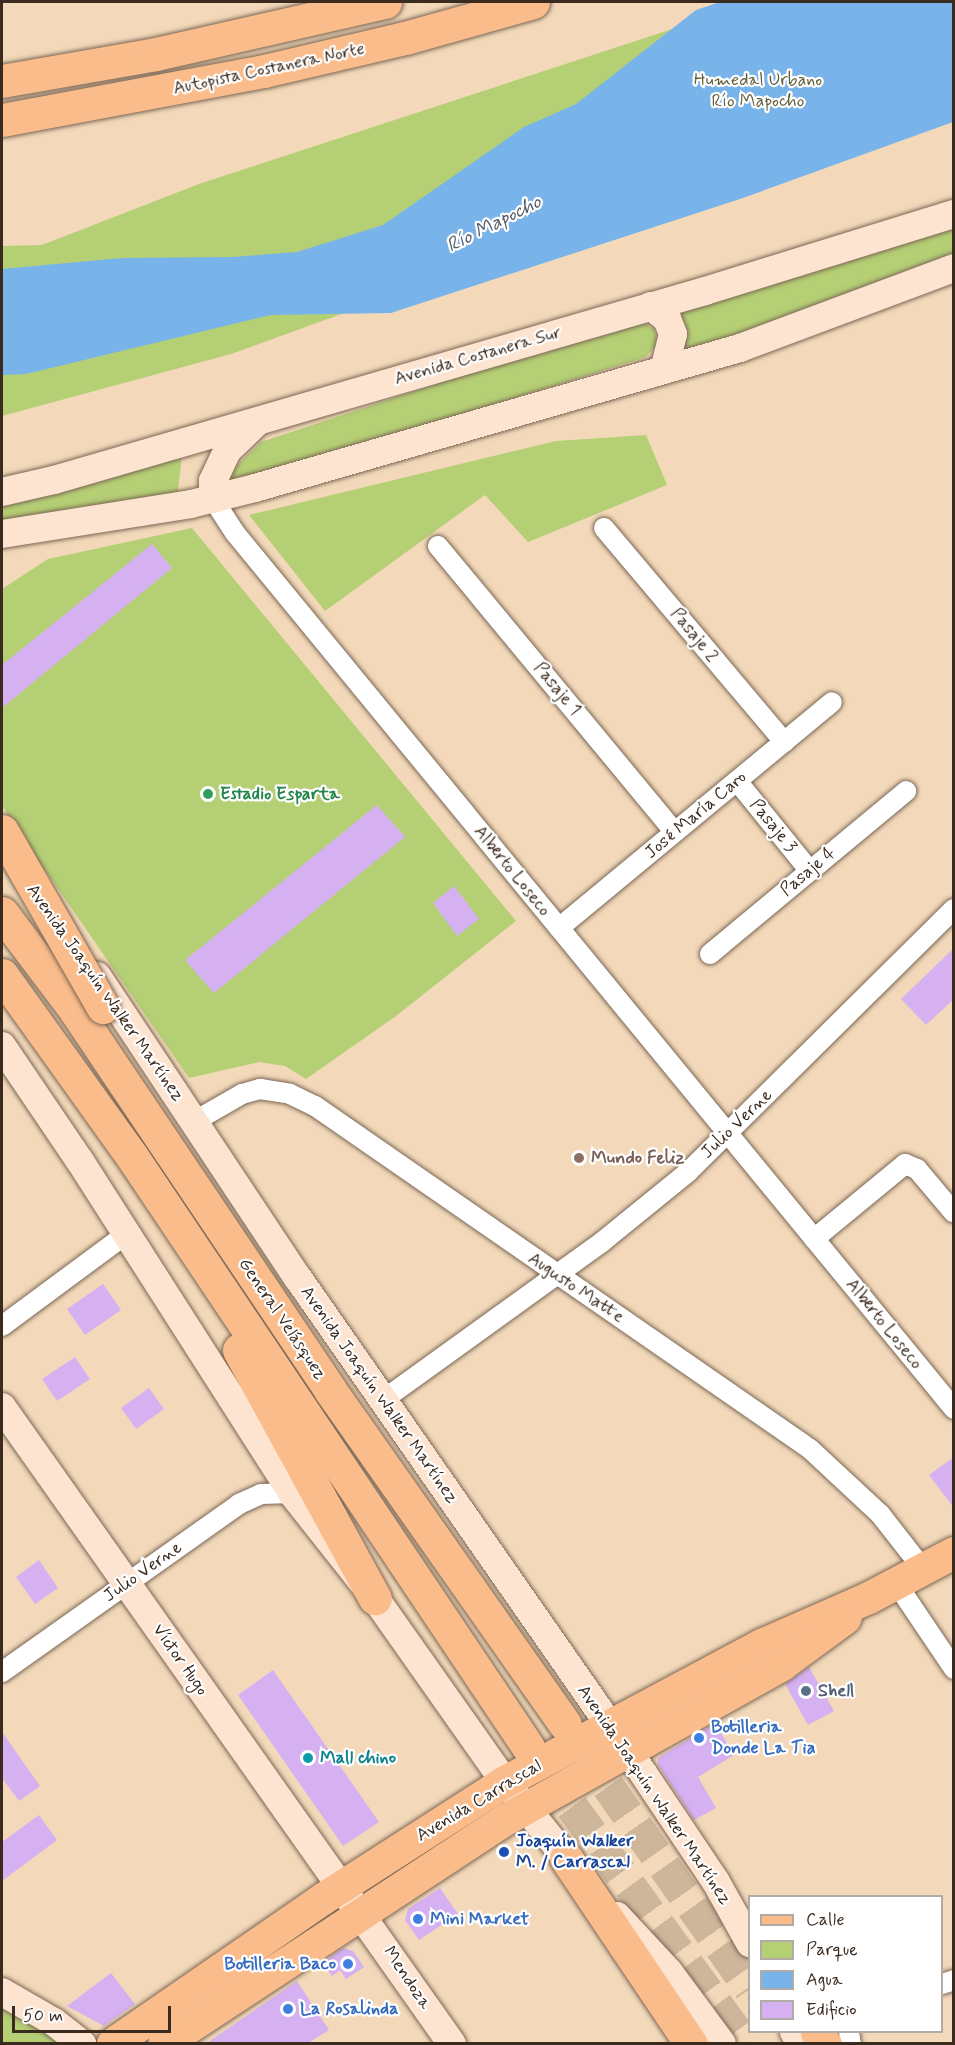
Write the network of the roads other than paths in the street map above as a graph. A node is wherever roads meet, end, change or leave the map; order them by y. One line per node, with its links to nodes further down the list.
1 (385, 2): 3 (highway)
2 (533, 2): 4 (highway, Autopista Costanera Norte)
3 (2, 81)
4 (2, 120)
5 (954, 214): 7 (main road, Avenida Costanera Sur)
6 (954, 268): 8 (main road)
7 (651, 306): 8 (main road); 9 (main road, Avenida Costanera Sur)
8 (664, 370): 11 (main road)
9 (260, 420): 10 (main road, Avenida Costanera Sur); 11 (main road)
10 (2, 492)
11 (213, 499): 13 (main road); 25 (street, Alberto Loseco)
12 (604, 528): 16 (street, Pasaje 2)
13 (2, 534)
14 (438, 546): 20 (street, Pasaje 1)
15 (832, 702): 16 (street, José María Caro)
16 (784, 742): 17 (street, José María Caro)
17 (737, 781): 20 (street, José María Caro); 22 (street, Pasaje 3)
18 (906, 791): 22 (street, Pasaje 4)
19 (2, 831): 32 (highway, bridge)
20 (675, 832): 25 (street, José María Caro)
21 (2, 850): 29 (main road, Avenida Joaquín Walker Martínez)
22 (810, 871): 26 (street, Pasaje 4)
23 (954, 909): 30 (street, Julio Verne)
24 (6, 919): 32 (highway, General Velásquez)
25 (559, 928): 30 (street, Alberto Loseco)
26 (710, 954)
27 (2, 975): 31 (highway, General Velásquez)
28 (2, 1046): 34 (main road)
29 (195, 1121): 36 (street, Augusto Matte); 38 (main road, Avenida Joaquín Walker Martínez)
30 (728, 1134): 35 (street, Alberto Loseco); 36 (street, Julio Verne)
31 (130, 1155): 45 (highway); 51 (highway, General Velásquez)
32 (205, 1205): 49 (highway, General Velásquez)
33 (954, 1213): 35 (street)
34 (125, 1235): 37 (street); 41 (main road)
35 (814, 1239): 40 (street, Alberto Loseco)
36 (556, 1275): 38 (street, Julio Verne); 43 (street, Augusto Matte)
37 (2, 1326)
38 (383, 1400): 50 (main road, Avenida Joaquín Walker Martínez)
39 (2, 1407): 44 (main road, Víctor Hugo)
40 (954, 1409)
41 (292, 1493): 44 (street, Julio Verne); 45 (main road)
42 (954, 1553): 43 (main road, Avenida Carrascal)
43 (909, 1576): 46 (main road, Avenida Carrascal); 47 (street, Augusto Matte)
44 (127, 1583): 48 (street, Julio Verne); 57 (main road, Víctor Hugo)
45 (375, 1598): 53 (main road)
46 (869, 1598): 50 (main road, Avenida Carrascal); 52 (main road, Avenida Carrascal)
47 (954, 1669)
48 (2, 1672)
49 (565, 1724)
50 (609, 1726): 52 (main road, Avenida Joaquín Walker Martínez); 53 (main road, Avenida Carrascal)
51 (528, 1747)
52 (627, 1751): 54 (main road, Avenida Carrascal); 56 (main road, Avenida Joaquín Walker Martínez)
53 (505, 1782): 54 (main road); 57 (main road, Avenida Carrascal)
54 (526, 1808): 55 (main road); 58 (main road, Avenida Carrascal)
55 (566, 1858): 66 (highway); 67 (main road)
56 (716, 1882): 59 (main road); 60 (main road, Avenida Joaquín Walker Martínez)
57 (341, 1888): 58 (main road, Víctor Hugo); 63 (main road, Avenida Carrascal)
58 (362, 1912): 64 (main road, Avenida Carrascal); 65 (main road, Mendoza)
59 (748, 1929)
60 (748, 1939)
61 (2, 1992): 62 (main road)
62 (82, 2043)
63 (113, 2043)
64 (164, 2043)
65 (452, 2043)
66 (691, 2043)
67 (722, 2043)

